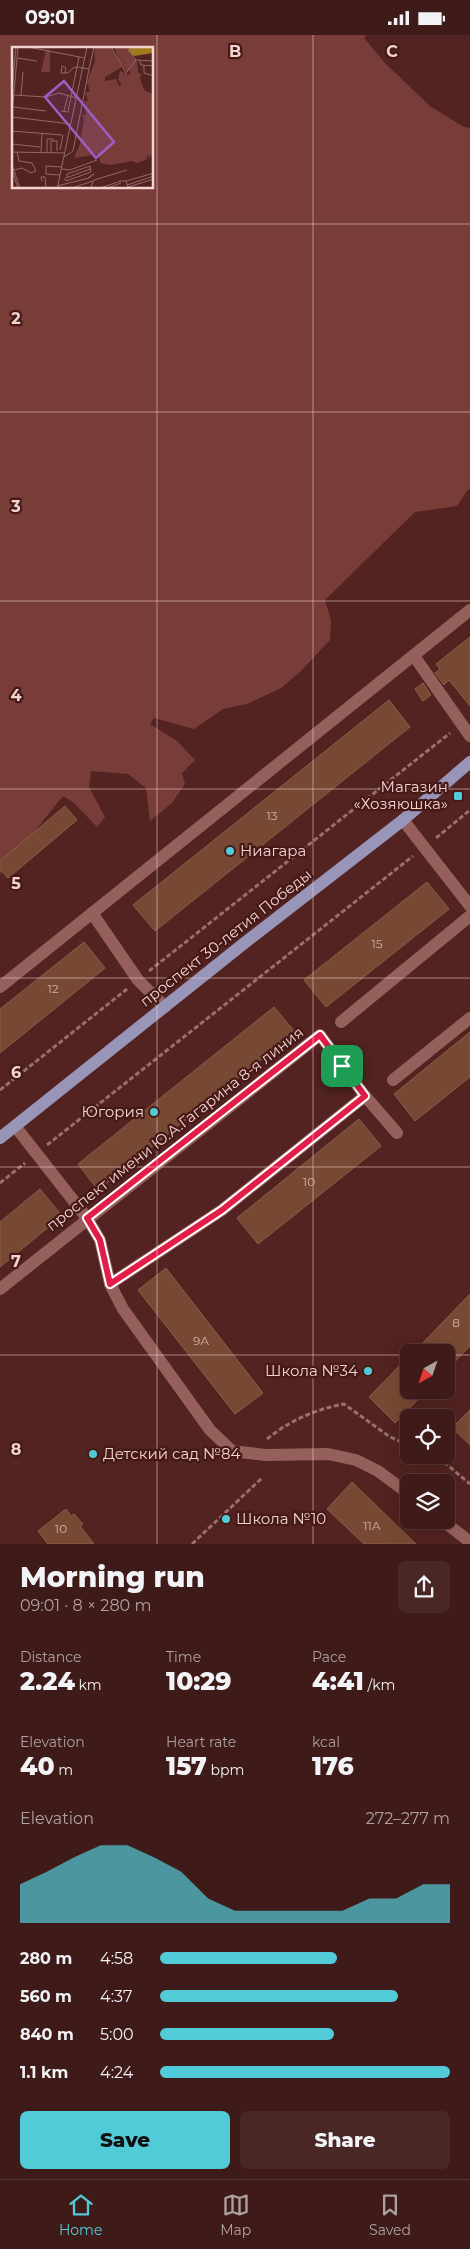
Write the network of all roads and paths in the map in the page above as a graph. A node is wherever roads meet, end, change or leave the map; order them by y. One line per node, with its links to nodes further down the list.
1 (470, 610): 2 (street)
2 (414, 657): 3 (street); 10 (street)
3 (461, 724): 4 (street); 12 (path)
4 (470, 736)
5 (470, 762): 7 (main road, проспект 30-летия Победы)
6 (470, 810): 8 (path)
7 (403, 820): 8 (street); 14 (main road, проспект 30-летия Победы)
8 (424, 848): 9 (street); 23 (path)
9 (470, 906)
10 (92, 913): 12 (street); 13 (street)
11 (470, 916): 16 (street)
12 (138, 980): 14 (street); 18 (path)
13 (0, 987)
14 (165, 1007): 20 (main road, проспект 30-летия Победы)
15 (470, 1018): 17 (street)
16 (341, 1022)
17 (393, 1080)
18 (0, 1090)
19 (365, 1096): 21 (street, проспект имени Ю.А.Гагарина 8-я линия); 25 (street, проспект имени Ю.А.Гагарина 8-я линия); 26 (street)
20 (15, 1126): 22 (main road, проспект 30-летия Победы); 23 (street)
21 (397, 1133)
22 (0, 1138)
23 (37, 1153): 24 (path); 25 (street)
24 (0, 1183)
25 (87, 1218): 26 (street); 27 (street, проспект имени Ю.А.Гагарина 8-я линия)
26 (110, 1284): 33 (street)
27 (0, 1289)
28 (264, 1441): 29 (path)
29 (400, 1441)
30 (446, 1464): 32 (path)
31 (262, 1478): 36 (path)
32 (470, 1483)
33 (400, 1487)
34 (453, 1529): 35 (street)
35 (470, 1542)
36 (192, 1544)

